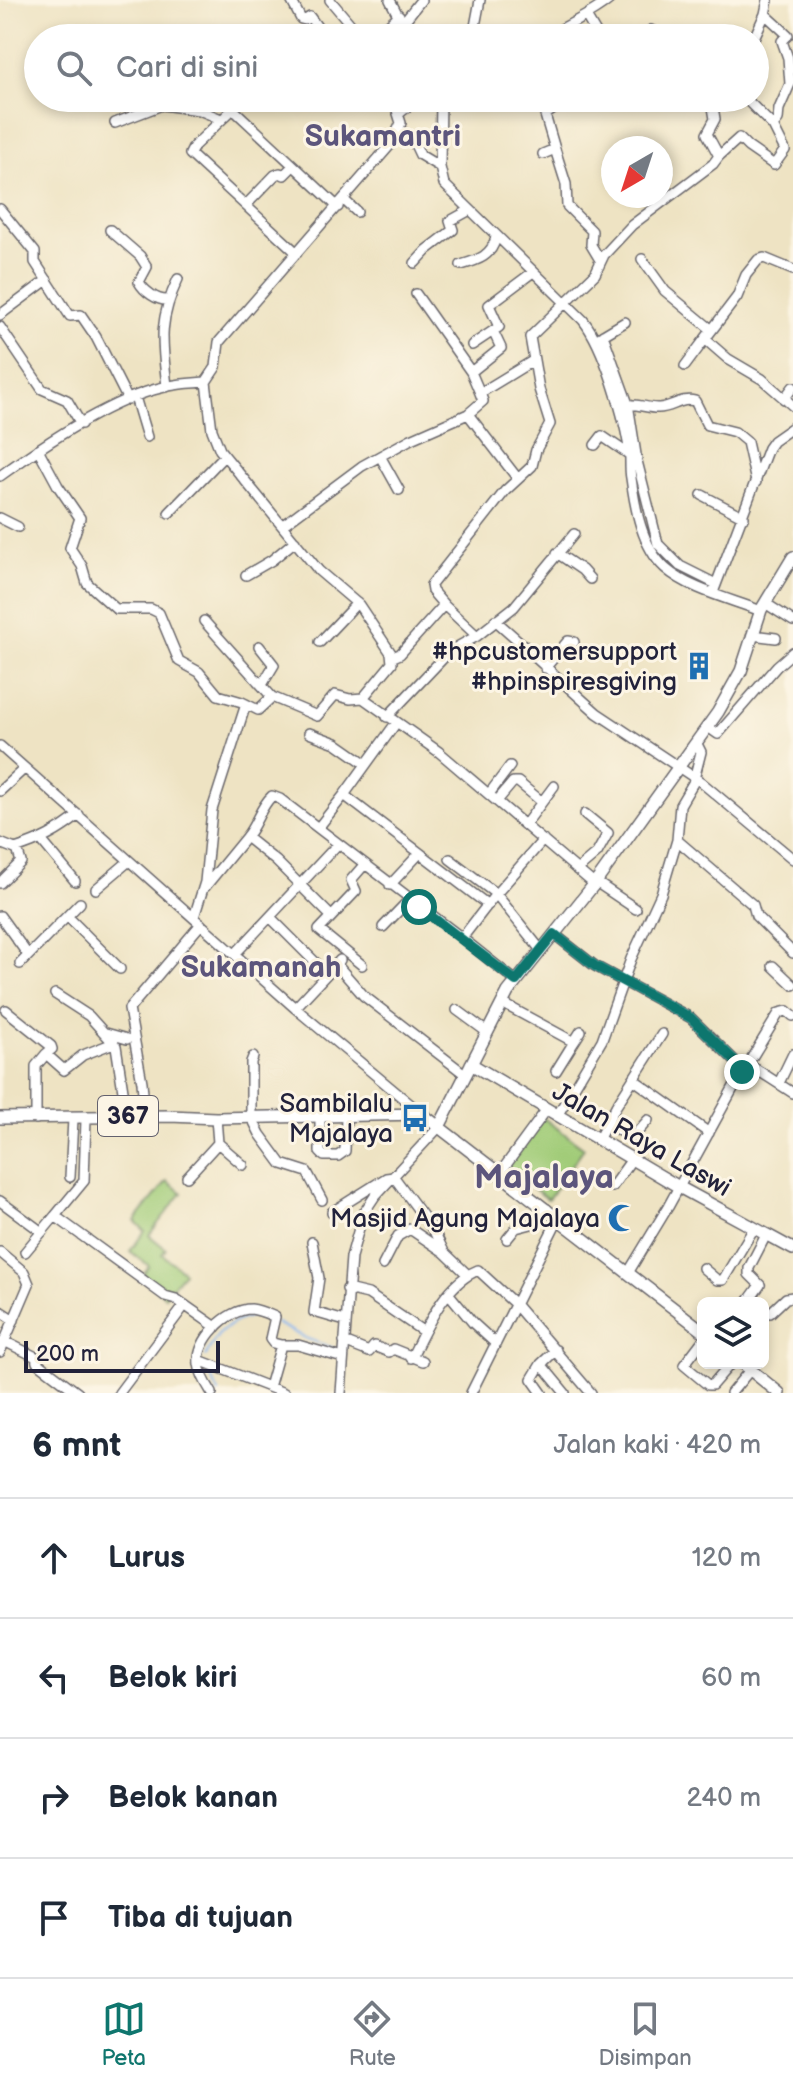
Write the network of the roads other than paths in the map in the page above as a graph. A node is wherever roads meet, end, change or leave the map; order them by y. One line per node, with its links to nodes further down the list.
1 (291, 0): 11 (street)
2 (330, 0): 12 (street)
3 (390, 0): 10 (street)
4 (421, 0): 10 (street)
5 (480, 0): 15 (street)
6 (609, 0): 9 (street)
7 (768, 0): 8 (street)
8 (765, 14): 18 (street); 32 (street)
9 (586, 16): 16 (street); 17 (street)
10 (400, 20): 13 (street); 14 (street)
11 (315, 24)
12 (350, 24)
13 (394, 24)
14 (399, 24)
15 (475, 24)
16 (566, 24)
17 (591, 24)
18 (760, 24)
19 (135, 112): 31 (street)
20 (204, 112): 30 (street)
21 (229, 112): 30 (street)
22 (236, 112): 37 (street)
23 (441, 112): 38 (street)
24 (544, 112): 29 (street)
25 (549, 112): 29 (street)
26 (714, 112): 36 (street)
27 (759, 112): 32 (street)
28 (400, 113): 33 (street)
29 (545, 115): 34 (street)
30 (221, 119): 39 (street)
31 (115, 123)
32 (773, 126): 36 (street)
33 (399, 130): 38 (street); 40 (street)
34 (555, 149): 35 (street); 48 (street)
35 (543, 154)
36 (719, 156): 48 (street)
37 (292, 167): 39 (street); 40 (street)
38 (440, 167): 42 (street)
39 (247, 204): 46 (street)
40 (341, 204): 43 (street); 46 (street)
41 (0, 209): 54 (street)
42 (470, 210): 45 (street); 49 (street)
43 (357, 212)
44 (110, 230): 56 (street)
45 (496, 237): 50 (street); 52 (street)
46 (297, 253): 68 (street)
47 (642, 259): 62 (street)
48 (600, 260): 57 (street)
49 (415, 263)
50 (461, 265)
51 (793, 270): 62 (street)
52 (533, 272): 57 (street); 61 (street)
53 (178, 279): 56 (street)
54 (47, 280): 58 (street); 72 (street)
55 (416, 294): 67 (street)
56 (168, 300): 69 (street)
57 (566, 304): 63 (street); 65 (street)
58 (0, 315)
59 (625, 322): 63 (street)
60 (0, 327): 76 (street)
61 (493, 331): 64 (street); 67 (street)
62 (709, 334): 66 (street); 73 (street)
63 (599, 337): 74 (street)
64 (472, 345)
65 (534, 360): 71 (street); 86 (street)
66 (685, 366)
67 (471, 372): 71 (street)
68 (206, 382): 69 (street); 82 (street)
69 (171, 386): 72 (street)
70 (793, 387): 73 (street)
71 (480, 393): 75 (street)
72 (132, 399): 76 (street); 78 (street)
73 (789, 402)
74 (624, 405): 81 (street); 85 (street); 87 (street)
75 (468, 414): 83 (street); 86 (street)
76 (81, 424): 80 (street)
77 (793, 427): 87 (street)
78 (147, 437)
79 (595, 445): 81 (street)
80 (38, 449): 84 (street); 122 (street)
81 (630, 455): 85 (street)
82 (224, 456): 90 (street); 93 (street)
83 (380, 456): 88 (street); 93 (street)
84 (0, 476)
85 (636, 477): 101 (street)
86 (518, 479): 103 (street)
87 (756, 482): 91 (street)
88 (399, 490)
89 (702, 495): 91 (street)
90 (169, 513)
91 (744, 517): 101 (street)
92 (0, 518): 94 (street)
93 (283, 525): 96 (street)
94 (18, 527)
95 (574, 534): 97 (street)
96 (295, 541): 99 (street); 102 (street)
97 (557, 553): 100 (street); 105 (street)
98 (793, 557): 104 (main road)
99 (246, 575)
100 (590, 579)
101 (716, 590): 104 (street)
102 (357, 603): 111 (street); 116 (street)
103 (444, 605): 109 (street); 116 (street)
104 (763, 607): 107 (street); 108 (main road)
105 (495, 620): 109 (street); 114 (street)
106 (204, 621): 119 (street)
107 (793, 621)
108 (752, 635): 110 (street); 124 (main road)
109 (477, 636): 123 (street)
110 (776, 638)
111 (320, 642)
112 (574, 642): 118 (street)
113 (259, 646): 119 (street)
114 (529, 650)
115 (793, 652): 124 (street)
116 (393, 657): 121 (street)
117 (537, 659): 118 (street)
118 (545, 668): 131 (street)
119 (262, 685): 120 (street)
120 (272, 697): 121 (street); 122 (street)
121 (363, 698): 123 (street)
122 (246, 704): 160 (street)
123 (392, 720): 128 (street); 136 (street)
124 (708, 727): 126 (main road)
125 (309, 733): 128 (street)
126 (697, 744): 131 (main road); 132 (street)
127 (0, 746): 130 (street)
128 (366, 764): 135 (street)
129 (510, 766): 136 (street)
130 (25, 768): 134 (street); 139 (street)
131 (679, 769): 132 (street); 154 (main road)
132 (694, 778): 144 (street); 151 (street)
133 (554, 786): 137 (street)
134 (0, 791)
135 (344, 795): 141 (street); 149 (street)
136 (493, 798): 137 (street); 140 (street)
137 (542, 802): 140 (street)
138 (585, 814): 154 (street)
139 (79, 815): 145 (street); 152 (street)
140 (525, 825): 143 (street)
141 (318, 828): 142 (street); 147 (street)
142 (246, 837): 158 (street); 160 (street)
143 (543, 840): 154 (street); 161 (street)
144 (677, 840): 175 (street); 186 (street)
145 (42, 841): 148 (street); 155 (street)
146 (0, 843): 148 (street)
147 (338, 844): 153 (street); 158 (street)
148 (17, 849): 156 (street)
149 (420, 853): 157 (street); 164 (street)
150 (450, 859): 161 (street)
151 (793, 859)
152 (129, 861): 159 (street); 170 (street)
153 (364, 865): 157 (street); 168 (street)
154 (587, 877): 165 (street); 172 (main road)
155 (75, 881)
156 (0, 883)
157 (390, 885): 162 (street)
158 (300, 886): 168 (street); 169 (street)
159 (96, 889)
160 (204, 889): 170 (street)
161 (496, 894): 164 (street); 174 (street)
162 (409, 900): 171 (street); 173 (street)
163 (80, 903): 167 (street)
164 (488, 905): 173 (street)
165 (636, 909)
166 (0, 916): 178 (street)
167 (67, 916): 178 (street); 184 (street)
168 (331, 916): 177 (street)
169 (270, 917): 176 (street); 180 (street)
170 (198, 920): 176 (street); 197 (street)
171 (383, 927)
172 (554, 934): 174 (main road); 186 (street)
173 (462, 938): 185 (street)
174 (539, 948): 185 (main road)
175 (793, 953)
176 (235, 954): 190 (street)
177 (345, 954): 181 (street); 182 (street)
178 (28, 955): 179 (street)
179 (20, 964)
180 (318, 965)
181 (337, 965): 190 (street); 203 (street)
182 (362, 965)
183 (773, 966): 187 (street)
184 (120, 969)
185 (510, 975): 189 (main road)
186 (623, 982): 202 (street); 208 (street)
187 (793, 985)
188 (55, 994): 197 (street)
189 (502, 1003): 194 (main road); 198 (street)
190 (295, 1008): 209 (street)
191 (6, 1010): 199 (street)
192 (457, 1010): 194 (street)
193 (791, 1011): 202 (street)
194 (482, 1029): 203 (main road)
195 (581, 1031): 198 (street)
196 (662, 1034): 205 (street)
197 (119, 1039): 199 (street); 210 (street); 211 (street)
198 (574, 1042): 204 (street)
199 (46, 1054): 217 (street)
200 (793, 1054): 206 (street)
201 (253, 1057): 212 (street)
202 (744, 1067): 206 (street); 223 (street)
203 (469, 1070): 208 (main road, Jalan Raya Laswi); 222 (main road)
204 (556, 1071)
205 (633, 1079): 221 (street); 223 (street)
206 (779, 1083): 207 (street)
207 (793, 1093)
208 (552, 1112): 224 (main road, Jalan Raya Laswi); 228 (street)
209 (424, 1115): 214 (main road, 367); 222 (main road)
210 (127, 1116): 211 (main road, 367); 219 (main road, 367)
211 (145, 1116): 216 (main road, 367)
212 (258, 1116): 213 (main road, 367); 216 (main road, 367); 234 (street)
213 (320, 1116): 214 (main road, 367); 214 (street)
214 (346, 1117)
215 (0, 1118): 217 (main road, 367)
216 (216, 1118): 225 (street)
217 (36, 1119): 218 (main road, 367)
218 (73, 1119): 219 (main road, 367); 229 (street)
219 (86, 1119): 238 (street)
220 (648, 1120): 221 (street)
221 (607, 1121): 224 (street)
222 (438, 1126): 228 (main road); 231 (street)
223 (709, 1133): 233 (street)
224 (598, 1140): 226 (main road, Jalan Raya Laswi)
225 (218, 1143): 227 (street); 230 (street)
226 (632, 1159): 232 (street); 233 (main road, Jalan Raya Laswi)
227 (243, 1165)
228 (500, 1173): 236 (main road)
229 (70, 1177)
230 (187, 1177)
231 (394, 1177): 237 (street); 239 (street); 255 (street)
232 (612, 1187)
233 (679, 1187): 241 (main road, Jalan Raya Laswi); 253 (street)
234 (322, 1200)
235 (0, 1201): 243 (street)
236 (547, 1209): 240 (main road); 245 (street)
237 (332, 1212)
238 (55, 1216): 243 (street); 261 (street)
239 (424, 1217): 242 (street); 250 (street)
240 (558, 1219): 253 (main road); 260 (street)
241 (754, 1228): 244 (main road, Jalan Raya Laswi); 252 (street)
242 (410, 1229): 250 (street); 251 (street)
243 (42, 1232): 249 (street)
244 (766, 1235): 247 (main road, Jalan Raya Laswi); 257 (street)
245 (507, 1239)
246 (312, 1242): 266 (street)
247 (793, 1249)
248 (0, 1252): 264 (street)
249 (25, 1252)
250 (444, 1252): 254 (street)
251 (383, 1265)
252 (703, 1268)
253 (628, 1273): 267 (main road)
254 (468, 1275): 256 (street); 260 (street)
255 (347, 1289): 266 (street); 269 (street)
256 (449, 1294): 269 (street); 272 (street)
257 (752, 1297)
258 (793, 1297): 263 (street)
259 (280, 1304): 265 (street)
260 (515, 1304): 272 (street); 275 (street)
261 (185, 1305): 268 (street); 288 (street)
262 (0, 1311): 264 (street)
263 (770, 1313)
264 (14, 1320): 270 (street)
265 (274, 1320): 268 (street); 273 (street)
266 (345, 1321): 271 (street)
267 (697, 1326)
268 (216, 1327): 280 (street)
269 (424, 1332): 278 (street)
270 (4, 1341): 276 (street); 287 (street)
271 (344, 1342): 277 (street); 278 (street)
272 (495, 1343): 292 (street)
273 (281, 1345): 277 (street); 285 (street)
274 (697, 1348): 282 (street)
275 (556, 1350): 281 (street); 295 (street)
276 (0, 1352)
277 (343, 1358): 291 (street)
278 (411, 1358): 279 (street)
279 (423, 1361)
280 (204, 1362): 285 (street); 289 (street)
281 (541, 1364): 293 (street); 294 (street)
282 (726, 1369)
283 (744, 1369): 296 (street)
284 (749, 1369): 286 (main road)
285 (269, 1387): 290 (street)
286 (771, 1391)
287 (78, 1393)
288 (119, 1393)
289 (212, 1393)
290 (284, 1393)
291 (341, 1393)
292 (471, 1393)
293 (542, 1393)
294 (565, 1393)
295 (591, 1393)
296 (731, 1393)

